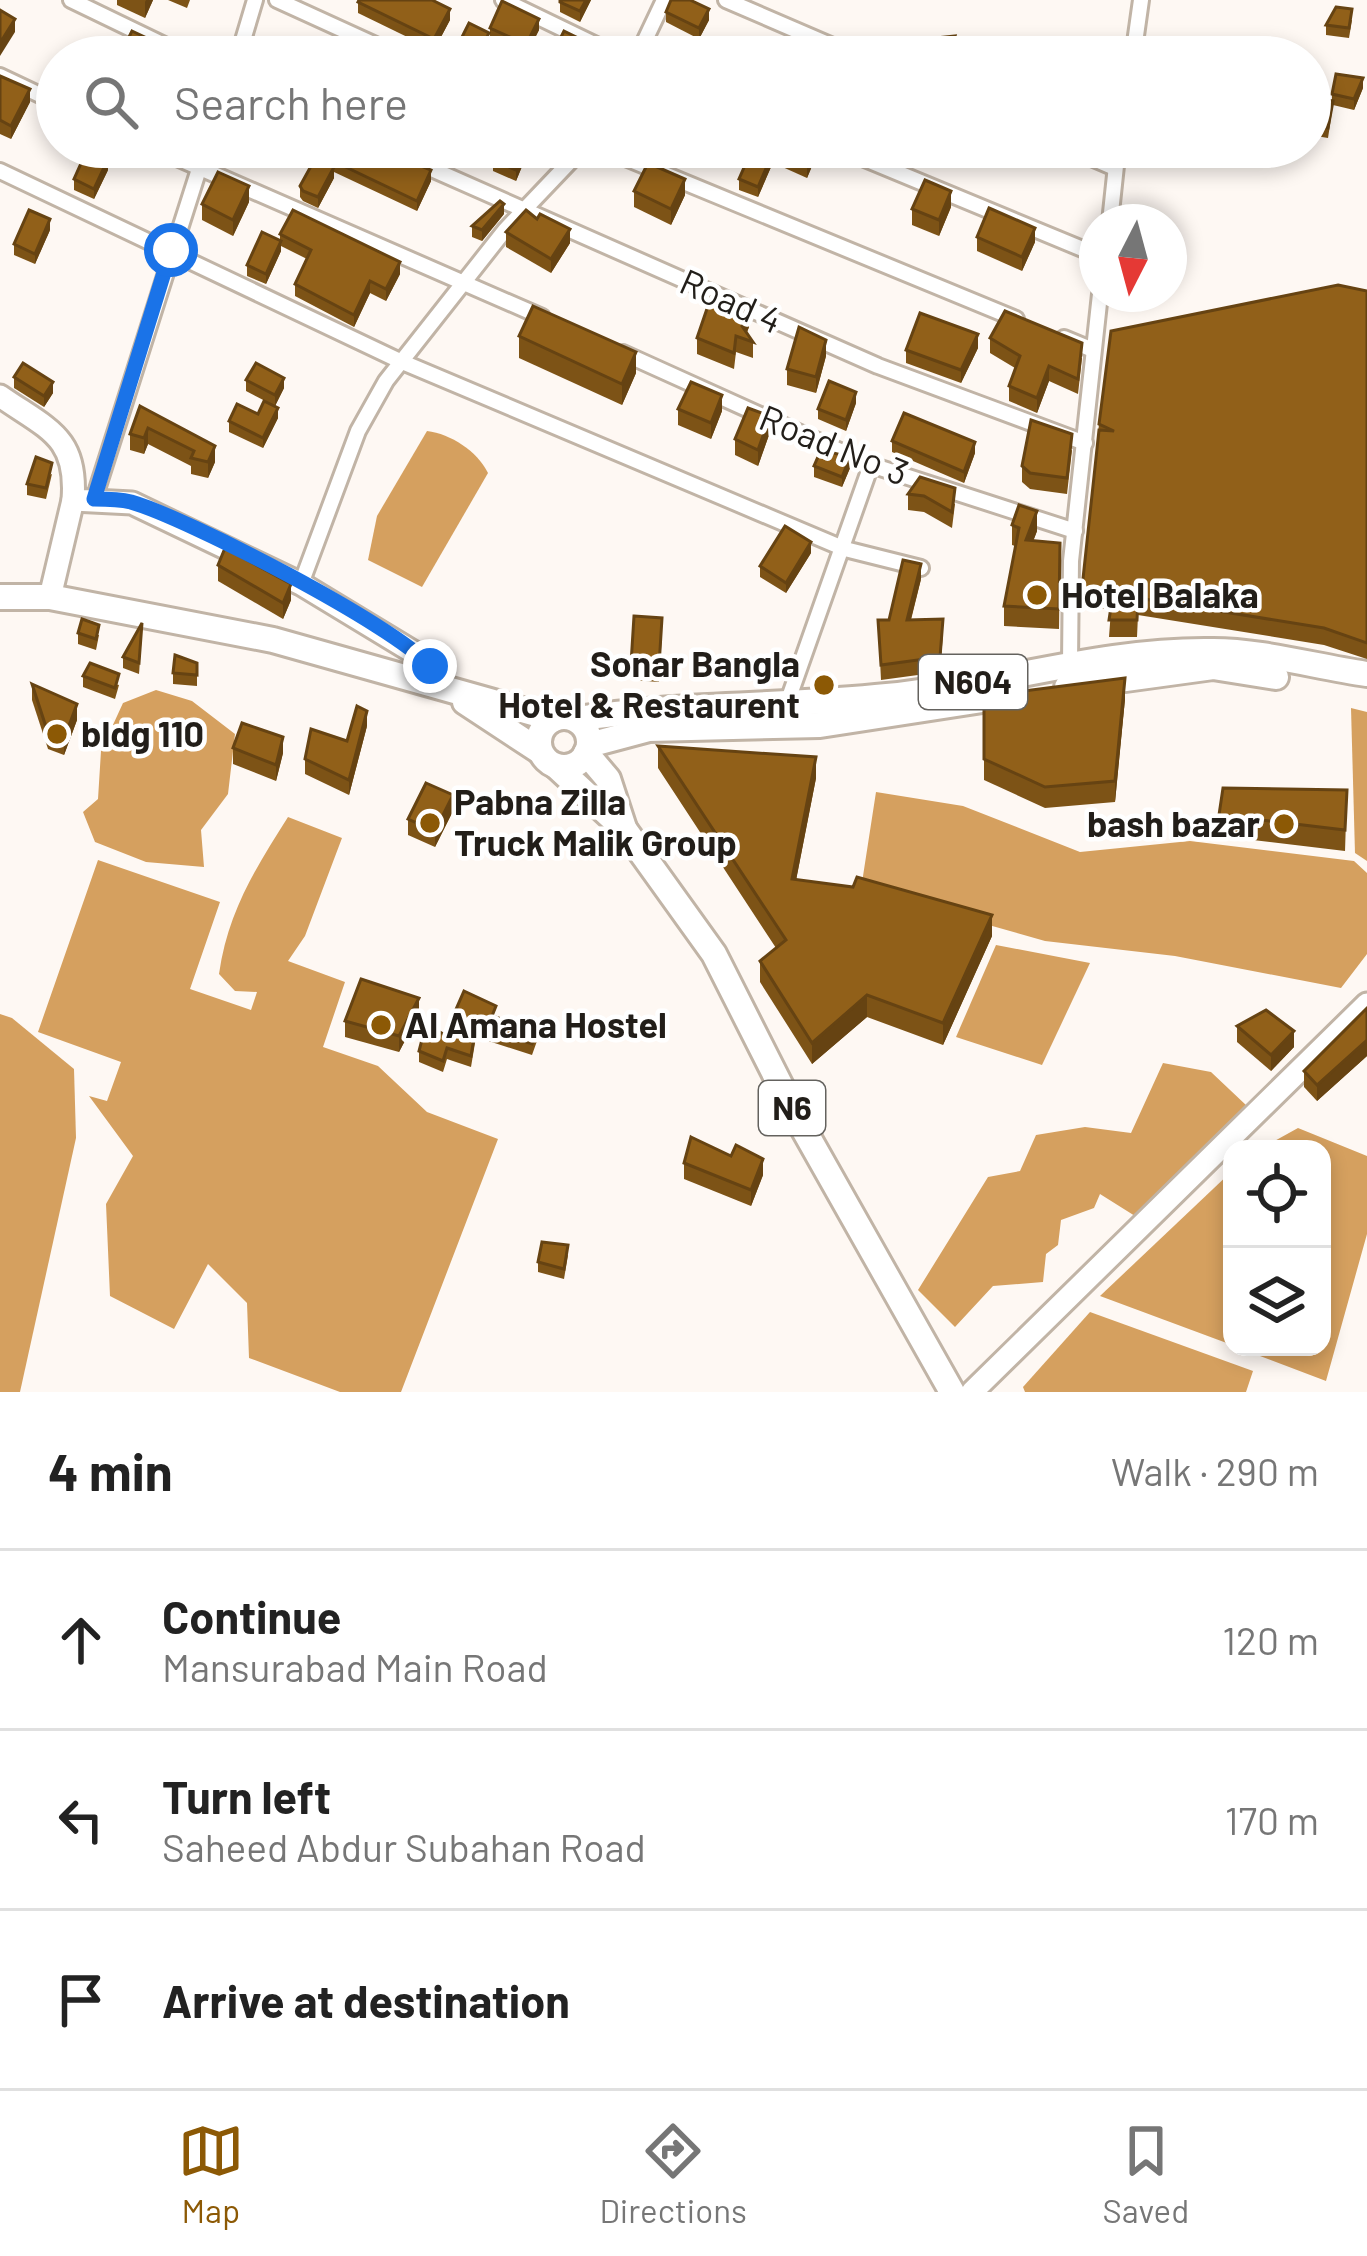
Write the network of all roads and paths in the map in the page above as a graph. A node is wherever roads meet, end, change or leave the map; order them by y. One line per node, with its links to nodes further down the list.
1 (71, 0): 8 (street)
2 (255, 0): 9 (street)
3 (277, 0): 10 (street)
4 (503, 0): 11 (street)
5 (664, 0): 12 (street)
6 (726, 0): 13 (street)
7 (1141, 0): 14 (street)
8 (146, 36)
9 (244, 36)
10 (356, 36)
11 (578, 36)
12 (647, 36)
13 (809, 36)
14 (1135, 36)
15 (0, 76): 16 (street)
16 (36, 93)
17 (199, 168): 27 (street); 28 (street)
18 (428, 168): 25 (street, Road 4)
19 (564, 168): 25 (street)
20 (650, 168): 31 (street)
21 (887, 168): 26 (street)
22 (1115, 168): 24 (street)
23 (0, 171): 27 (street)
24 (1112, 204)
25 (523, 212): 28 (street); 37 (street, Road 4)
26 (1079, 248)
27 (171, 250): 35 (street); 39 (street)
28 (467, 283): 30 (street); 35 (street)
29 (1098, 312): 34 (street)
30 (552, 321)
31 (1028, 324)
32 (1050, 332): 34 (street)
33 (616, 350): 38 (street, Road No 3)
34 (1093, 350): 37 (street)
35 (400, 361): 41 (street); 43 (street)
36 (0, 396): 39 (street)
37 (1085, 443): 40 (street)
38 (871, 465): 40 (street, Road No 3); 41 (street)
39 (84, 499): 43 (street); 45 (street)
40 (1075, 531): 47 (street)
41 (845, 549): 42 (street); 52 (street)
42 (921, 568)
43 (302, 584): 49 (street)
44 (0, 597): 45 (highway)
45 (50, 597): 49 (highway)
46 (1215, 659): 47 (highway, N604); 48 (highway, N604); 50 (highway, N604); 51 (highway, N604)
47 (1070, 663): 51 (highway, N604)
48 (1367, 674)
49 (442, 689): 54 (highway); 56 (highway)
50 (1367, 690)
51 (970, 693): 52 (highway, N604); 53 (highway, N604)
52 (786, 706): 53 (highway, N604)
53 (650, 718): 54 (highway, N604); 55 (highway, N604)
54 (566, 719): 55 (highway); 56 (highway)
55 (588, 749): 56 (highway, N604); 57 (highway)
56 (547, 758): 57 (highway)
57 (625, 830): 59 (highway, N6)
58 (1367, 1004): 60 (street)
59 (952, 1392)
60 (972, 1392)

